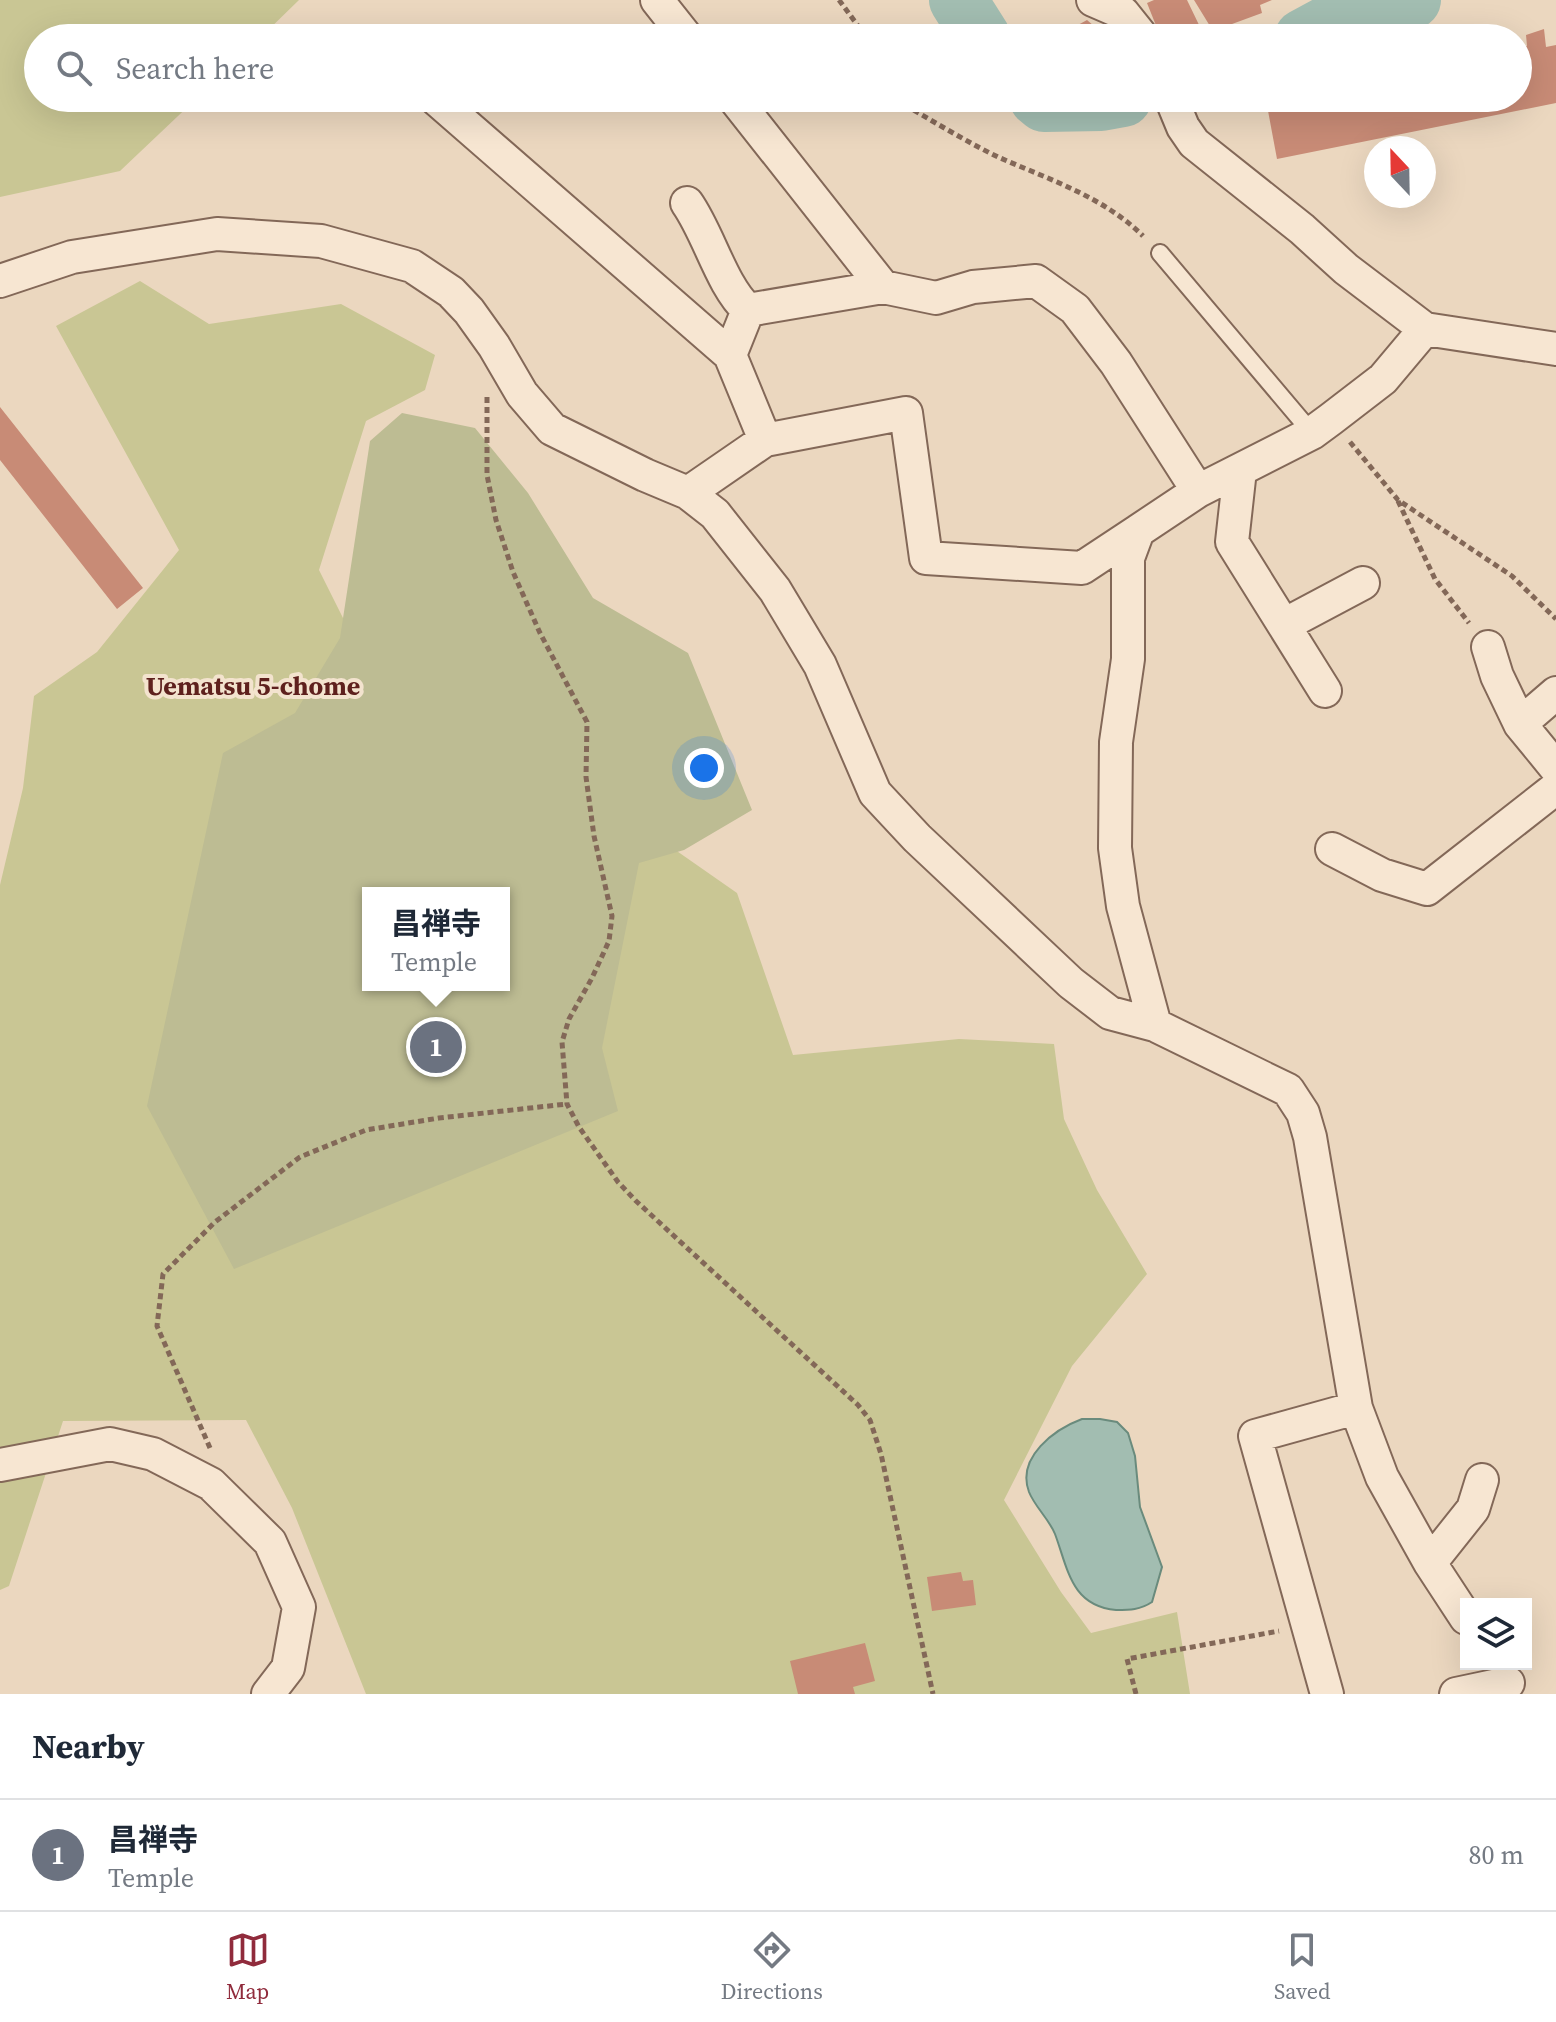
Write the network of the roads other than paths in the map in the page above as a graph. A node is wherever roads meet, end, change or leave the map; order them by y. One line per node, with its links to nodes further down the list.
1 (657, 0): 3 (street)
2 (1093, 0): 4 (street)
3 (676, 24)
4 (1132, 24)
5 (451, 112): 15 (street)
6 (745, 112): 11 (street)
7 (1177, 112): 13 (street)
8 (687, 203): 12 (street)
9 (1160, 253): 16 (lane)
10 (0, 281): 20 (street)
11 (883, 287): 12 (street); 19 (street)
12 (748, 310): 15 (street)
13 (1425, 329): 14 (street); 16 (street)
14 (1556, 349)
15 (730, 355): 17 (street)
16 (1322, 426): 18 (street)
17 (765, 440): 20 (street); 21 (street)
18 (1240, 470): 19 (street); 23 (street)
19 (1198, 491): 21 (street)
20 (688, 493): 31 (street)
21 (1138, 531): 31 (street)
22 (1363, 583): 23 (street)
23 (1284, 625): 25 (street)
24 (1488, 647): 27 (street)
25 (1325, 691)
26 (1556, 693): 27 (street)
27 (1520, 724): 28 (street)
28 (1556, 768)
29 (1556, 788): 30 (street)
30 (1332, 849)
31 (1155, 1025): 32 (street)
32 (1356, 1408): 35 (street); 39 (street)
33 (0, 1465): 38 (street)
34 (1482, 1480): 35 (street)
35 (1430, 1563): 36 (street)
36 (1460, 1609)
37 (1506, 1680): 40 (street)
38 (268, 1694)
39 (1327, 1694)
40 (1456, 1694)

